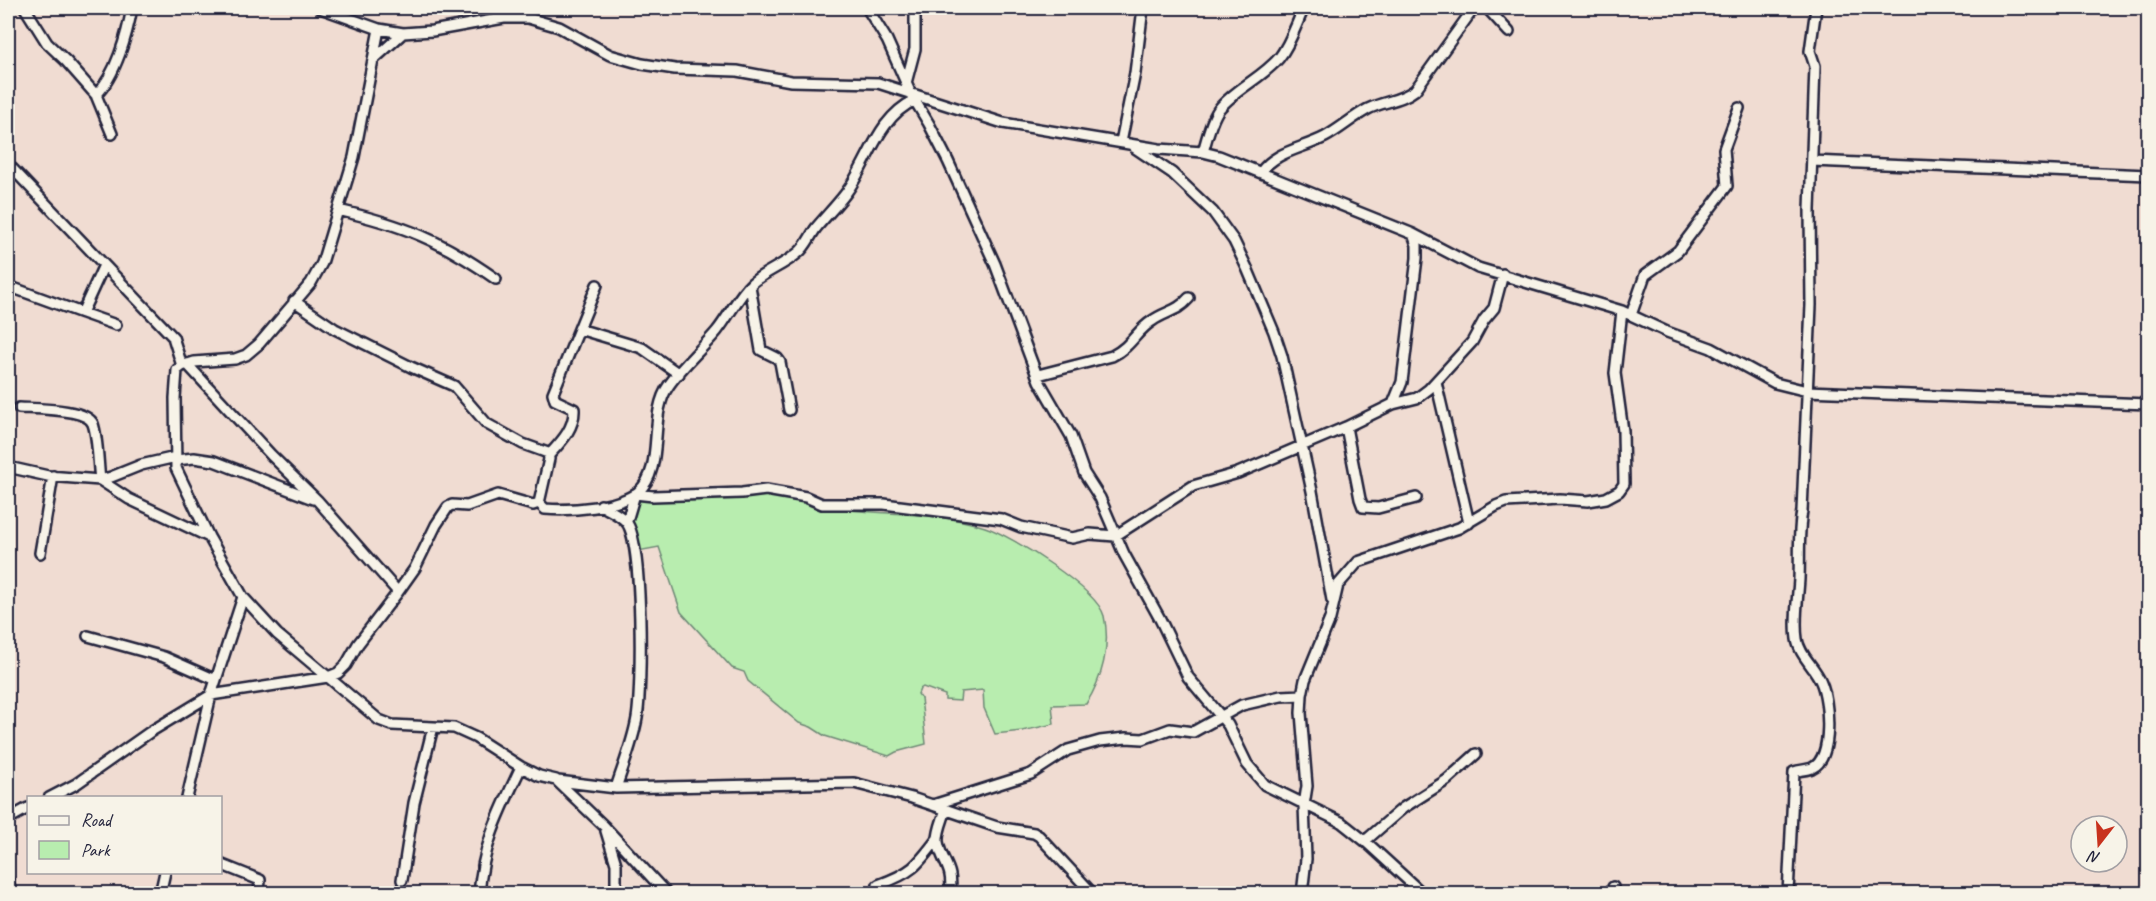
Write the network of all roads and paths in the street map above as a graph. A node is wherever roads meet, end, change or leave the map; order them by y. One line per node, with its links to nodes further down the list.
1 (25, 8): 18 (street)
2 (132, 8): 18 (street)
3 (320, 8): 13 (street)
4 (501, 8): 12 (street)
5 (867, 8): 17 (street)
6 (915, 8): 17 (street)
7 (1143, 8): 22 (street)
8 (1304, 8): 23 (street)
9 (1474, 8): 26 (street)
10 (1486, 8): 14 (street)
11 (1816, 8): 24 (street)
12 (494, 20): 15 (street); 19 (street)
13 (379, 29): 15 (street); 16 (street)
14 (1509, 32)
15 (403, 33): 16 (street)
16 (373, 60): 28 (street)
17 (906, 84): 19 (street)
18 (96, 95): 21 (street)
19 (913, 97): 22 (street); 35 (street); 44 (street)
20 (1739, 108): 39 (street)
21 (112, 134)
22 (1125, 143): 23 (street); 52 (street)
23 (1203, 152): 26 (street)
24 (1812, 161): 27 (street); 46 (street)
25 (8, 164): 30 (street)
26 (1261, 172): 29 (street)
27 (2148, 175)
28 (338, 210): 32 (street); 37 (street)
29 (1413, 234): 31 (street); 47 (street)
30 (104, 265): 38 (street); 42 (street)
31 (1503, 274): 39 (street); 45 (street)
32 (496, 279)
33 (597, 285): 41 (street)
34 (8, 286): 38 (street)
35 (750, 286): 43 (street); 50 (street)
36 (1189, 298): 44 (street)
37 (294, 301): 42 (street); 53 (street)
38 (82, 313): 40 (street)
39 (1626, 313): 46 (street); 64 (street)
40 (116, 325)
41 (579, 329): 43 (street); 53 (street)
42 (184, 365): 54 (street); 60 (street)
43 (679, 374): 58 (street)
44 (1038, 375): 65 (street)
45 (1436, 382): 47 (street); 64 (street)
46 (1807, 391): 48 (street); 107 (street)
47 (1393, 404): 51 (street)
48 (2148, 404)
49 (18, 408): 57 (street)
50 (789, 410)
51 (1346, 427): 52 (street); 59 (street)
52 (1301, 445): 65 (street); 70 (street)
53 (549, 455): 61 (street)
54 (176, 459): 57 (street); 60 (street); 66 (street)
55 (8, 467): 56 (street)
56 (53, 476): 57 (street); 67 (street)
57 (100, 480): 66 (street)
58 (635, 494): 62 (street); 63 (street); 65 (street)
59 (1416, 498)
60 (318, 501): 68 (street)
61 (539, 503): 62 (street); 68 (street)
62 (601, 505): 63 (street)
63 (627, 521): 81 (street)
64 (1469, 523): 70 (street)
65 (1115, 536): 76 (street)
66 (209, 537): 69 (street)
67 (40, 553)
68 (398, 592): 72 (street)
69 (243, 597): 72 (street); 73 (street); 74 (street)
70 (1332, 604): 75 (street)
71 (87, 636): 73 (street)
72 (328, 677): 74 (street); 77 (street)
73 (216, 680): 74 (street)
74 (211, 695): 82 (street); 83 (street)
75 (1302, 695): 76 (street); 85 (street)
76 (1221, 715): 84 (street); 85 (street)
77 (433, 727): 79 (street); 95 (street)
78 (1476, 754): 91 (street)
79 (521, 767): 80 (street); 100 (street)
80 (556, 780): 81 (street); 89 (street)
81 (616, 788): 84 (street)
82 (53, 796)
83 (187, 796)
84 (933, 805): 87 (street)
85 (1304, 805): 91 (street); 105 (street)
86 (27, 809): 88 (street)
87 (946, 809): 90 (street); 104 (street)
88 (8, 819)
89 (604, 826): 101 (street); 102 (street)
90 (938, 838): 96 (street); 103 (street)
91 (1365, 841): 106 (street)
92 (222, 865): 99 (street)
93 (165, 874): 98 (street)
94 (8, 880): 97 (street)
95 (402, 880)
96 (878, 885)
97 (11, 894)
98 (160, 894)
99 (259, 894)
100 (479, 894)
101 (616, 894)
102 (667, 894)
103 (950, 894)
104 (1094, 894)
105 (1302, 894)
106 (1423, 894)
107 (1788, 894)

